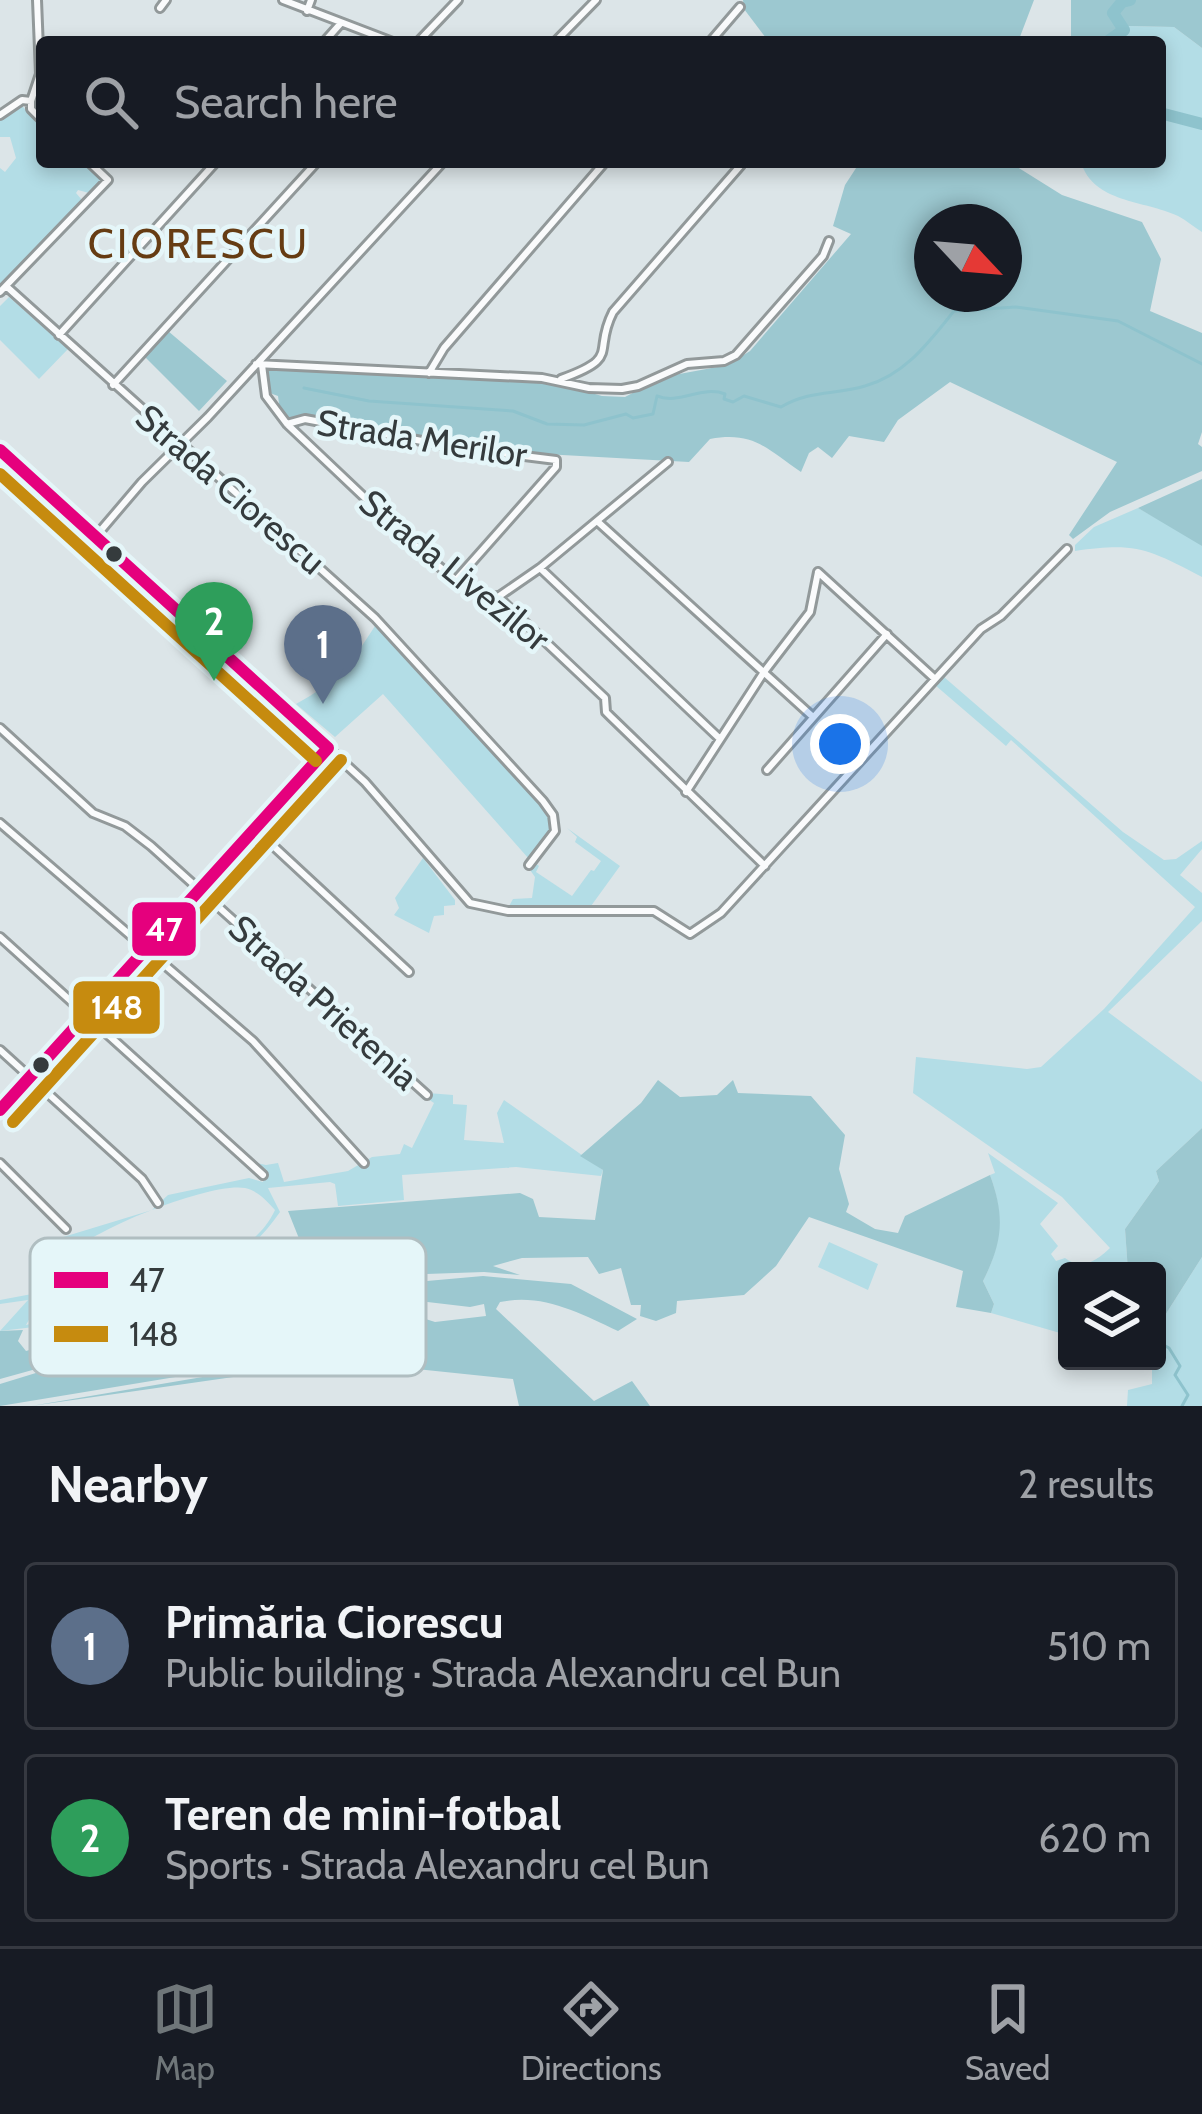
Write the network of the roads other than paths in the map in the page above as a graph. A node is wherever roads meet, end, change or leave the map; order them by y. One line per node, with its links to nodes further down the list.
1 (37, 0): 9 (street)
2 (283, 0): 7 (street)
3 (311, 0): 7 (street)
4 (458, 0): 12 (street)
5 (596, 0): 13 (street)
6 (740, 8): 14 (street)
7 (307, 11): 8 (street)
8 (341, 23): 10 (street); 11 (street)
9 (38, 36)
10 (329, 36)
11 (377, 36)
12 (424, 36)
13 (561, 36)
14 (715, 36)
15 (36, 86): 16 (street)
16 (31, 101): 17 (street); 18 (street)
17 (36, 113)
18 (0, 115)
19 (95, 168): 26 (street)
20 (210, 168): 27 (street)
21 (312, 168): 31 (street)
22 (438, 168): 28 (street)
23 (600, 168): 29 (street)
24 (738, 168): 30 (street)
25 (829, 241): 30 (street)
26 (3, 289): 27 (street, Strada Ciorescu)
27 (58, 334): 31 (street, Strada Ciorescu)
28 (259, 364): 29 (street); 32 (street, Strada Livezilor); 33 (street)
29 (429, 373): 30 (street)
30 (561, 379)
31 (113, 385): 33 (street, Strada Ciorescu)
32 (287, 424): 40 (street, Strada Livezilor); 40 (street, Strada Merilor)
33 (178, 445): 37 (street); 53 (street, Strada Ciorescu)
34 (0, 450): 37 (street)
35 (668, 462): 36 (street)
36 (597, 521): 39 (street); 43 (street)
37 (96, 536): 48 (street)
38 (1067, 549): 44 (street)
39 (540, 568): 41 (street); 47 (street)
40 (456, 580): 41 (street, Strada Livezilor)
41 (498, 596): 50 (street, Strada Livezilor)
42 (887, 634): 43 (street); 44 (street); 45 (street)
43 (764, 672): 45 (street); 47 (street)
44 (935, 679): 54 (street)
45 (813, 717): 49 (street)
46 (0, 728): 55 (street, Strada Prietenia)
47 (719, 737): 50 (street)
48 (328, 748): 52 (street); 54 (street)
49 (767, 770)
50 (686, 792): 54 (street, Strada Livezilor)
51 (0, 823): 57 (street)
52 (255, 829): 55 (street); 58 (street)
53 (529, 866)
54 (765, 866)
55 (200, 890): 57 (street); 62 (street, Strada Prietenia)
56 (0, 938): 59 (street)
57 (146, 949): 59 (street); 65 (street)
58 (409, 972)
59 (86, 1015): 61 (street); 66 (street)
60 (0, 1050): 61 (street)
61 (30, 1077): 63 (street); 67 (street)
62 (427, 1095)
63 (0, 1110)
64 (0, 1163): 68 (street)
65 (364, 1163)
66 (263, 1175)
67 (158, 1203)
68 (66, 1228)

